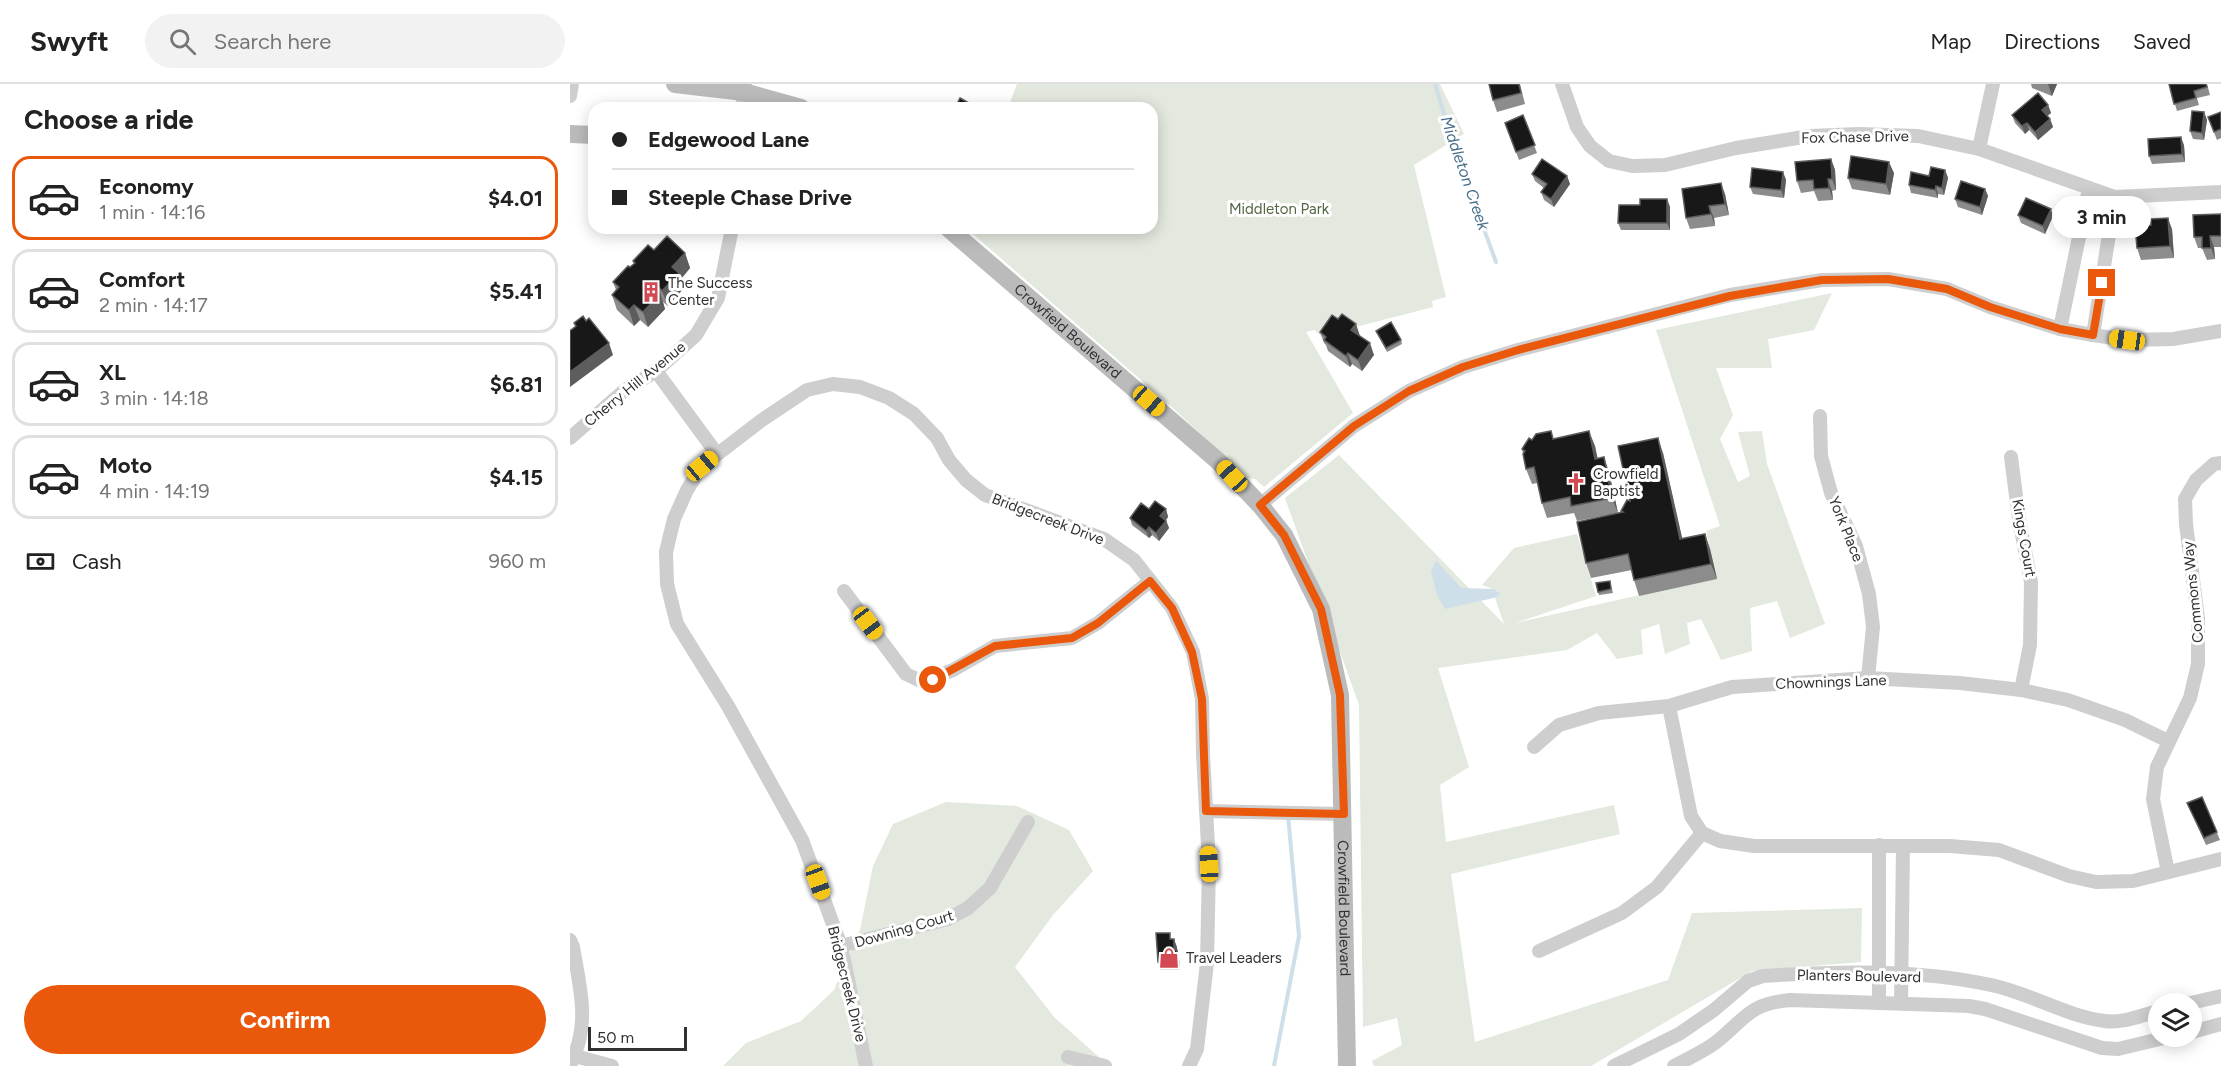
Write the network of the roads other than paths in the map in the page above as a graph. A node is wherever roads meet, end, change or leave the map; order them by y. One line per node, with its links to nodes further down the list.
1 (572, 84): 6 (street)
2 (675, 84): 5 (main road)
3 (1562, 84): 10 (street, Fox Chase Drive)
4 (1994, 84): 10 (street)
5 (744, 95): 7 (main road)
6 (570, 96)
7 (775, 102)
8 (570, 134): 9 (main road)
9 (588, 135)
10 (1979, 149): 11 (street, Fox Chase Drive)
11 (2089, 189): 13 (street, Fox Chase Drive); 16 (street)
12 (2221, 192): 13 (street, Fox Chase Drive)
13 (2115, 197): 18 (street)
14 (731, 234): 19 (street, Cherry Hill Avenue)
15 (955, 234): 25 (main road, Crowfield Boulevard)
16 (2060, 329): 18 (street); 25 (street)
17 (2221, 331): 18 (street)
18 (2093, 335)
19 (656, 371): 21 (street, Cherry Hill Avenue); 22 (street)
20 (1820, 416): 28 (street, York Place)
21 (570, 438)
22 (717, 454): 26 (street, Bridgecreek Drive); 42 (street, Bridgecreek Drive)
23 (2012, 457): 29 (street, Kings Court)
24 (2221, 463): 31 (street, Commons Way)
25 (1260, 505): 34 (main road, Crowfield Boulevard)
26 (1150, 581): 27 (street); 33 (street, Bridgecreek Drive)
27 (844, 591)
28 (1868, 678): 29 (street, Chownings Lane); 30 (street, Chownings Lane)
29 (2021, 690): 31 (street, Chownings Lane)
30 (1669, 706): 32 (street, Chownings Lane); 36 (street)
31 (2168, 741): 40 (street, Commons Way)
32 (1534, 747)
33 (1206, 811): 34 (street); 64 (street, Bridgecreek Drive)
34 (1344, 814): 65 (main road, Crowfield Boulevard)
35 (1028, 822): 42 (street, Downing Court)
36 (1702, 833): 37 (street); 43 (street)
37 (1879, 845): 38 (street); 44 (street)
38 (1903, 846): 40 (street); 45 (street)
39 (2221, 859): 40 (street)
40 (2168, 872)
41 (570, 940): 59 (street)
42 (841, 946): 62 (street, Bridgecreek Drive)
43 (1539, 951)
44 (1879, 973): 45 (street, Planters Boulevard); 49 (street); 60 (street, Planters Boulevard)
45 (1901, 973): 47 (street, Planters Boulevard); 50 (street)
46 (2221, 996): 48 (street)
47 (2030, 997): 52 (street, Planters Boulevard); 53 (street)
48 (2202, 1000)
49 (1880, 1003): 50 (street, Planters Boulevard); 66 (street, Planters Boulevard)
50 (1901, 1003): 53 (street, Planters Boulevard)
51 (2148, 1014): 52 (street, Planters Boulevard)
52 (2084, 1016): 56 (street)
53 (2024, 1024): 56 (street, Planters Boulevard)
54 (2221, 1024): 55 (street)
55 (2202, 1029)
56 (2077, 1041): 57 (street, Planters Boulevard)
57 (2148, 1042)
58 (1068, 1057): 63 (street)
59 (572, 1060): 61 (street)
60 (1619, 1065)
61 (612, 1066)
62 (866, 1066)
63 (1105, 1066)
64 (1189, 1066)
65 (1347, 1066)
66 (1674, 1066)

